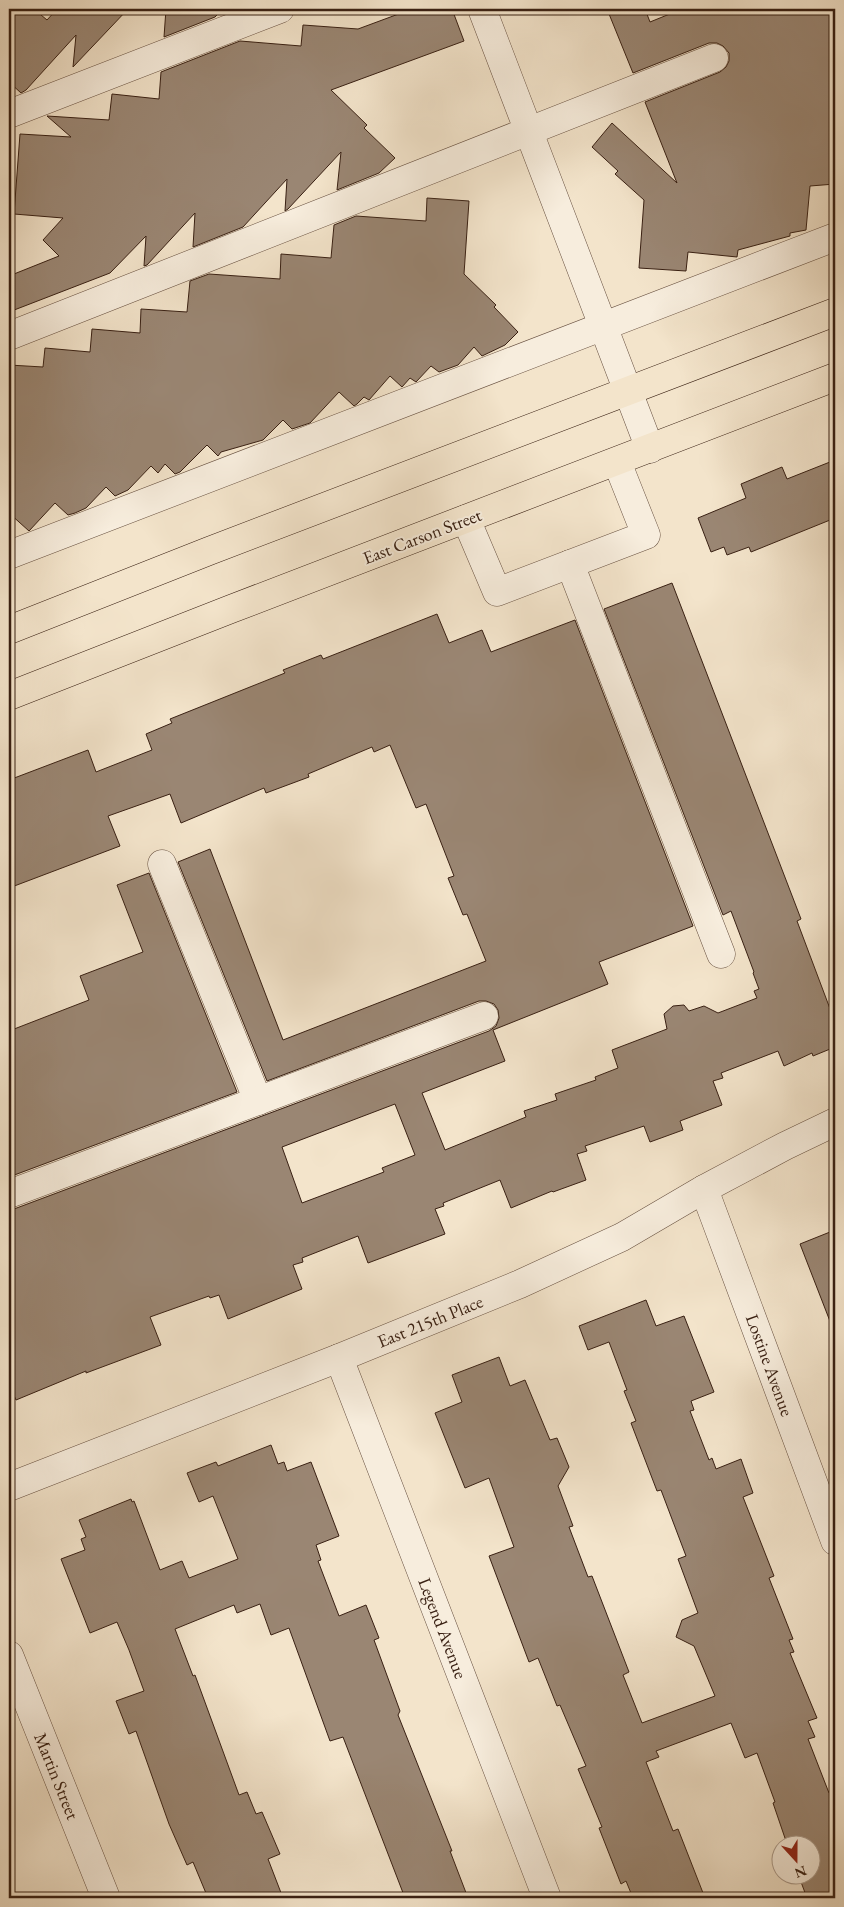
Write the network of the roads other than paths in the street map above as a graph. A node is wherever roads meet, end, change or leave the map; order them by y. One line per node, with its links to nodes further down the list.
1 (280, 9): 4 (street)
2 (482, 9): 5 (street)
3 (714, 58): 5 (street)
4 (9, 114)
5 (528, 131): 8 (street); 9 (street)
6 (835, 237): 8 (street)
7 (835, 312): 11 (main road)
8 (603, 325): 11 (street); 15 (street)
9 (9, 336)
10 (835, 377): 12 (main road, East Carson Street)
11 (628, 391): 12 (street); 17 (main road)
12 (650, 449): 13 (main road, East Carson Street)
13 (617, 462): 14 (main road, East Carson Street); 16 (street)
14 (466, 519): 16 (street); 18 (main road, East Carson Street)
15 (9, 555)
16 (570, 564): 20 (street)
17 (9, 630)
18 (9, 696)
19 (162, 864): 22 (street)
20 (721, 954)
21 (484, 1016): 22 (street)
22 (258, 1101): 25 (street)
23 (835, 1122): 24 (street, East 215th Place)
24 (704, 1189): 26 (street, East 215th Place); 28 (street, Lostine Avenue)
25 (9, 1194)
26 (339, 1358): 27 (street, East 215th Place); 31 (street, Legend Avenue)
27 (9, 1487)
28 (835, 1540)
29 (9, 1655): 30 (street, Martin Street)
30 (106, 1898)
31 (547, 1898)

